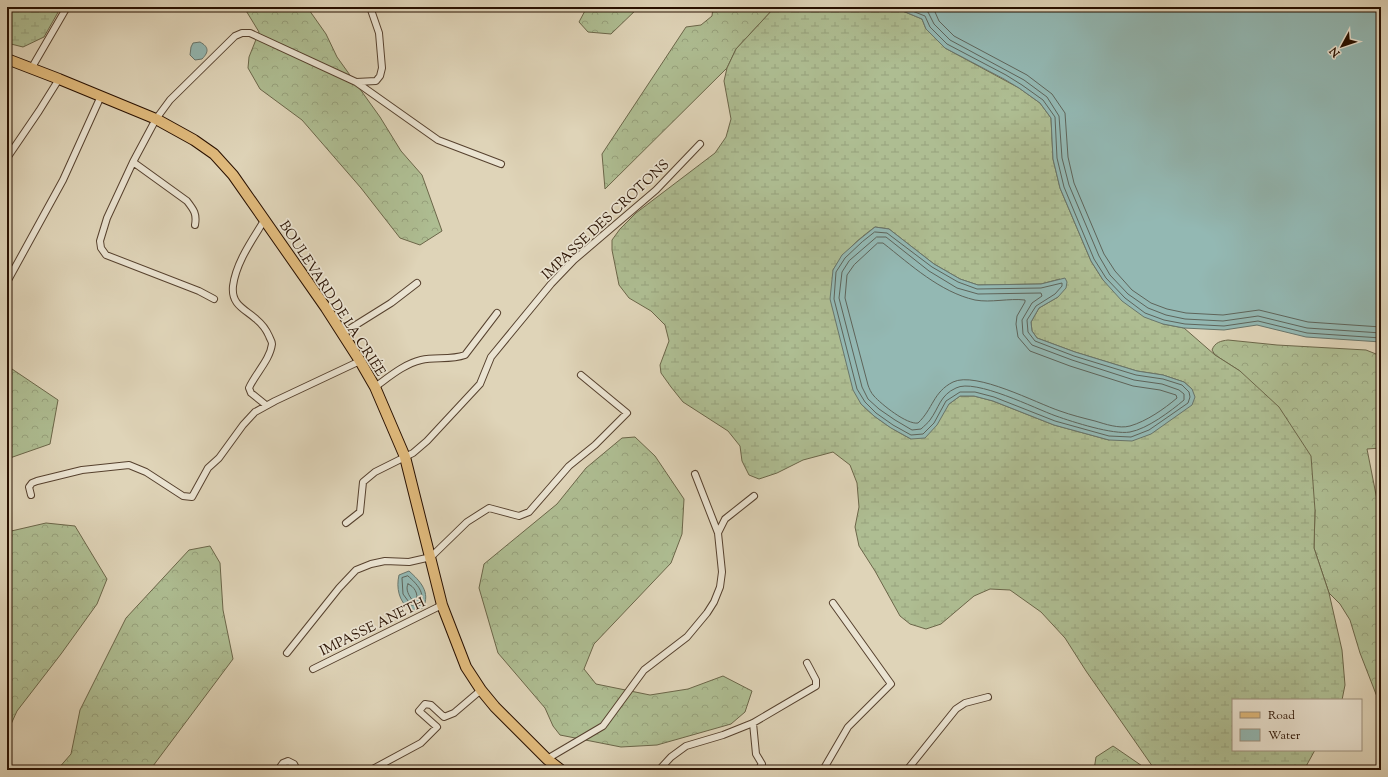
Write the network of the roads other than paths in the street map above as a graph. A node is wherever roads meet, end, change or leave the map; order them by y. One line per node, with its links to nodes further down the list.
1 (67, 7): 4 (street)
2 (370, 7): 6 (street)
3 (7, 59): 4 (main road, BOULEVARD DE LA CRIÉE)
4 (31, 69): 5 (main road, BOULEVARD DE LA CRIÉE)
5 (58, 79): 7 (main road, BOULEVARD DE LA CRIÉE); 10 (street)
6 (356, 82): 8 (street); 12 (street)
7 (101, 96): 8 (main road, BOULEVARD DE LA CRIÉE); 15 (street)
8 (156, 118): 11 (street); 13 (main road, BOULEVARD DE LA CRIÉE)
9 (700, 144): 24 (street, IMPASSE DES CROTONS)
10 (7, 158)
11 (133, 162): 14 (street); 17 (street)
12 (501, 164)
13 (265, 219): 19 (main road, BOULEVARD DE LA CRIÉE); 23 (street)
14 (195, 225)
15 (7, 282)
16 (417, 283): 19 (street)
17 (214, 299)
18 (497, 313): 22 (street)
19 (342, 333): 20 (main road, BOULEVARD DE LA CRIÉE)
20 (360, 360): 22 (main road, BOULEVARD DE LA CRIÉE); 23 (street)
21 (581, 374): 30 (street)
22 (375, 387): 24 (main road, BOULEVARD DE LA CRIÉE)
23 (266, 405): 26 (street)
24 (405, 457): 28 (street, IMPASSE DES CROTONS); 30 (main road, BOULEVARD DE LA CRIÉE)
25 (695, 474): 29 (street)
26 (31, 495)
27 (754, 496): 29 (street)
28 (346, 523)
29 (718, 533): 39 (street)
30 (431, 557): 32 (main road, BOULEVARD DE LA CRIÉE); 33 (street)
31 (833, 603): 46 (street)
32 (442, 605): 35 (street, IMPASSE ANETH); 36 (main road, BOULEVARD DE LA CRIÉE)
33 (287, 653)
34 (806, 663): 38 (street)
35 (313, 669)
36 (481, 690): 39 (main road, BOULEVARD DE LA CRIÉE); 42 (street)
37 (988, 697): 47 (street)
38 (753, 723): 44 (street); 45 (street)
39 (547, 759): 43 (main road, BOULEVARD DE LA CRIÉE)
40 (278, 770): 41 (street)
41 (297, 770)
42 (372, 770)
43 (561, 770)
44 (659, 770)
45 (758, 770)
46 (823, 770)
47 (907, 770)

